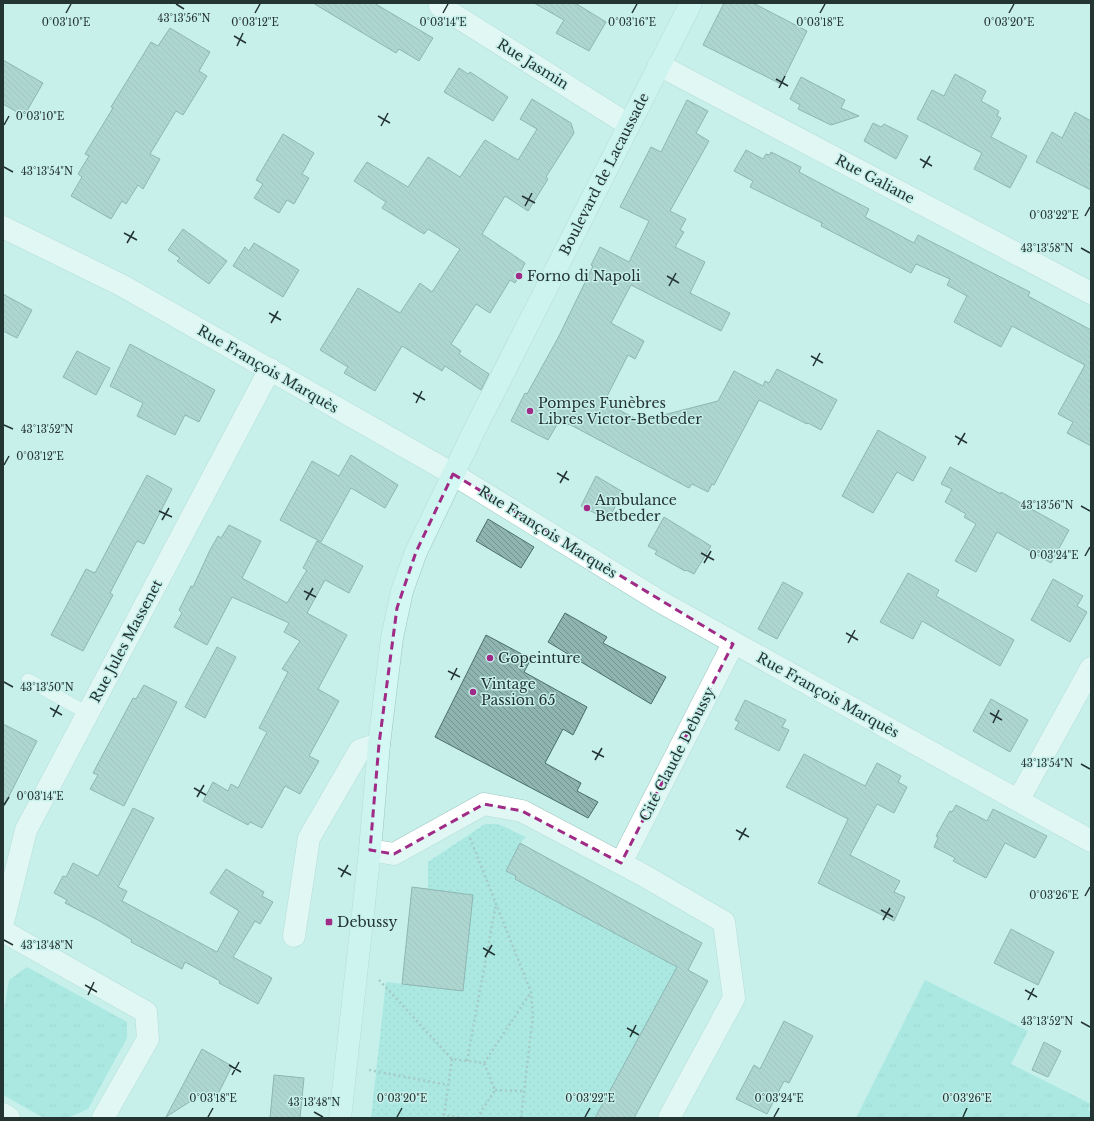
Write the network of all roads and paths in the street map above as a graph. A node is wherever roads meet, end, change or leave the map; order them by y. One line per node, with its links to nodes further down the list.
1 (441, 3): 4 (street, Rue Jasmin)
2 (690, 3): 3 (main road, Boulevard de Lacaussade)
3 (659, 65): 4 (main road, Boulevard de Lacaussade); 6 (street, Rue Galiane)
4 (629, 125): 8 (main road, Boulevard de Lacaussade)
5 (3, 227): 7 (street, Rue François Marquès)
6 (1091, 293)
7 (270, 369): 8 (street, Rue François Marquès); 12 (street, Rue Jules Massenet)
8 (453, 474): 9 (street, Rue François Marquès); 13 (main road, Boulevard de Lacaussade)
9 (733, 644): 14 (street, Rue François Marquès); 18 (street, Cité Claude Debussy)
10 (1091, 668): 14 (street)
11 (28, 680): 12 (lane)
12 (87, 713): 20 (street, Rue Jules Massenet)
13 (379, 744): 17 (main road, Boulevard de Lacaussade); 22 (street)
14 (1019, 799): 16 (street, Rue François Marquès)
15 (462, 817): 17 (street); 18 (street); 19 (path)
16 (1091, 841)
17 (370, 850): 23 (main road, Boulevard de Lacaussade)
18 (621, 864): 41 (street)
19 (496, 904): 24 (path); 26 (path)
20 (3, 922)
21 (3, 930): 35 (street)
22 (294, 936)
23 (358, 958): 25 (path); 28 (main road, Boulevard de Lacaussade)
24 (531, 992): 27 (path); 31 (path)
25 (452, 1059): 26 (path); 29 (path)
26 (467, 1061): 27 (path)
27 (484, 1063): 30 (path)
28 (345, 1065): 29 (path); 36 (main road, Boulevard de Lacaussade)
29 (448, 1085): 33 (path)
30 (495, 1090): 31 (path); 39 (path)
31 (525, 1091): 40 (path)
32 (3, 1114): 34 (street)
33 (444, 1115): 37 (path); 38 (path)
34 (9, 1118)
35 (103, 1118)
36 (340, 1118)
37 (440, 1118)
38 (464, 1118)
39 (476, 1118)
40 (521, 1118)
41 (669, 1118)

